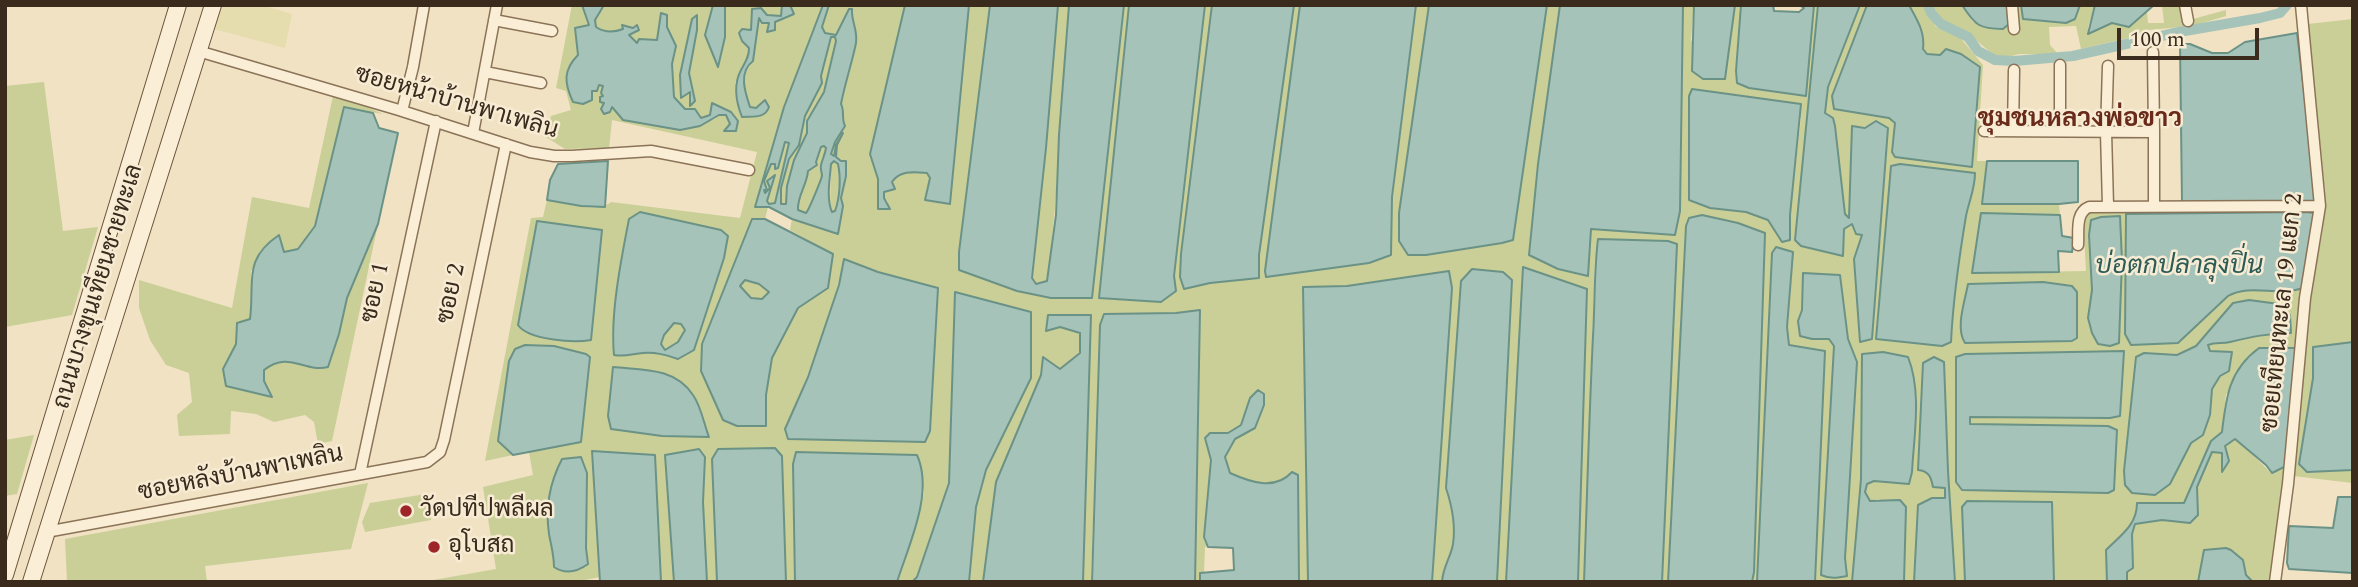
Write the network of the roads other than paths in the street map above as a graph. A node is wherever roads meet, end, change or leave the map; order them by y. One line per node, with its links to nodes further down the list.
1 (178, 5): 36 (main road, ถนนบางขุนเทียนชายทะเล)
2 (213, 5): 12 (main road, ถนนบางขุนเทียนชายทะเล)
3 (424, 5): 19 (street)
4 (497, 5): 8 (street)
5 (2012, 5): 10 (street)
6 (2185, 5): 9 (street)
7 (2301, 5): 31 (street, ซอยเทียนทะเล 19 แยก 2)
8 (494, 20): 11 (street); 17 (street)
9 (2188, 21)
10 (2014, 29)
11 (552, 31)
12 (198, 51): 19 (street, ซอยหน้าบ้านพาเพลิน); 35 (main road, ถนนบางขุนเทียนชายทะเล)
13 (2152, 52): 25 (street)
14 (2060, 65): 23 (street)
15 (2108, 66): 24 (street)
16 (2014, 70): 22 (street)
17 (485, 72): 18 (street); 26 (street)
18 (541, 83)
19 (402, 111): 20 (street, ซอยหน้าบ้านพาเพลิน)
20 (436, 121): 26 (street, ซอยหน้าบ้านพาเพลิน); 34 (street, ซอย 1)
21 (1984, 131): 22 (street)
22 (2013, 131): 23 (street)
23 (2060, 131): 24 (street)
24 (2106, 132): 25 (street); 29 (street)
25 (2154, 132): 30 (street)
26 (473, 133): 27 (street, ซอยหน้าบ้านพาเพลิน)
27 (506, 144): 28 (street, ซอยหน้าบ้านพาเพลิน); 33 (street, ซอย 2)
28 (749, 170)
29 (2108, 206): 30 (street); 32 (street)
30 (2154, 206): 31 (street)
31 (2320, 206): 38 (street, ซอยเทียนทะเล 19 แยก 2)
32 (2078, 245)
33 (440, 452): 34 (street, ซอยหลังบ้านพาเพลิน)
34 (360, 474): 35 (street, ซอยหลังบ้านพาเพลิน)
35 (46, 532): 37 (main road, ถนนบางขุนเทียนชายทะเล)
36 (5, 575)
37 (31, 582)
38 (2275, 582)

